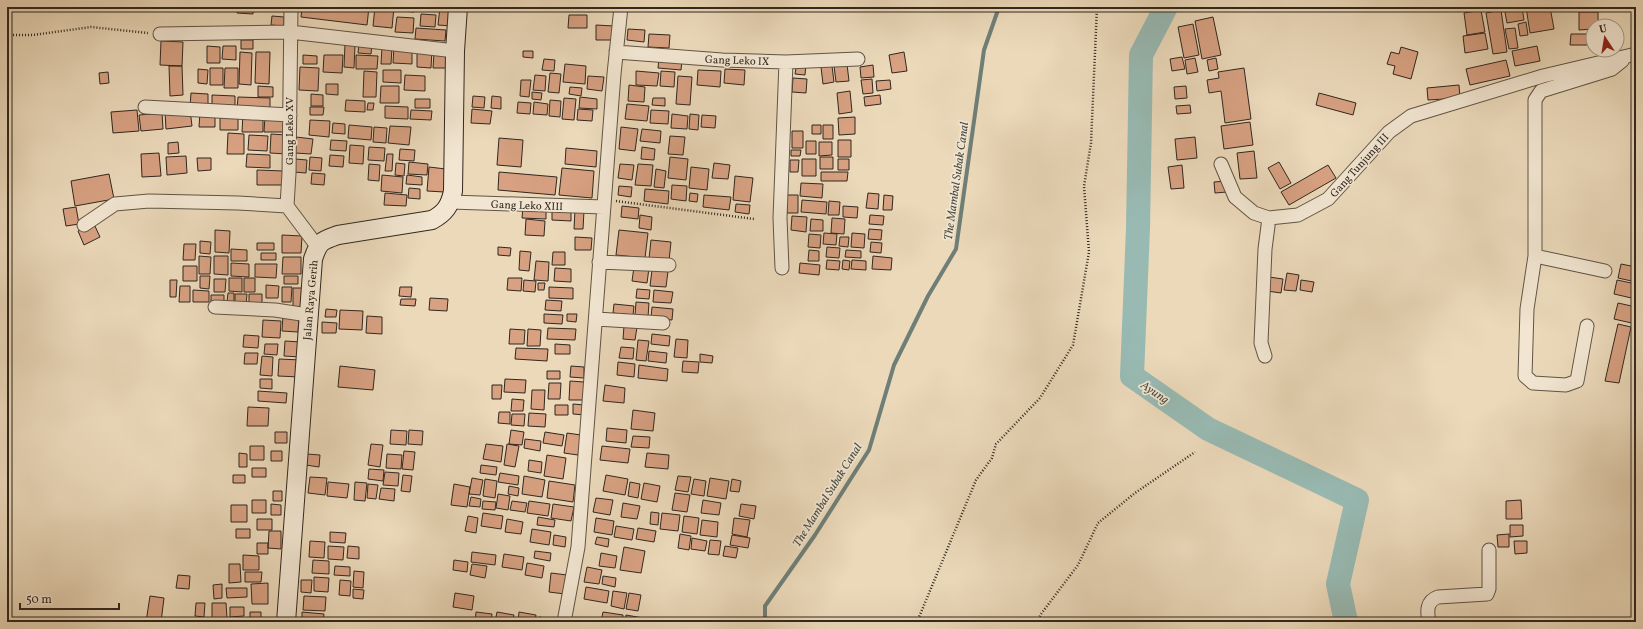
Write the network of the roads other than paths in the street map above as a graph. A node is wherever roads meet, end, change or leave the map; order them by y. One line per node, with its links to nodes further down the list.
1 (290, 7): 4 (street, Gang Leko XV)
2 (458, 7): 6 (street)
3 (621, 7): 7 (street)
4 (290, 32): 5 (street); 6 (street); 12 (street, Gang Leko XV)
5 (160, 34)
6 (455, 51): 14 (street)
7 (616, 52): 10 (street, Gang Leko IX); 15 (street)
8 (1630, 55): 17 (street, Gang Tunjung III); 20 (street)
9 (858, 59): 10 (street, Gang Leko IX)
10 (786, 62): 23 (street)
11 (145, 107): 12 (street)
12 (290, 115): 16 (street, Gang Leko XV)
13 (1220, 164): 17 (street, Gang Tunjung III)
14 (451, 202): 15 (street, Gang Leko XIII); 19 (street, Jalan Raya Gerih)
15 (604, 204): 21 (street)
16 (287, 206): 18 (street); 19 (street)
17 (1269, 218): 30 (street)
18 (84, 225)
19 (317, 246): 26 (street, Jalan Raya Gerih)
20 (1535, 256): 24 (street); 29 (street)
21 (599, 262): 22 (street); 27 (street)
22 (669, 265)
23 (782, 268)
24 (1605, 271)
25 (215, 307): 26 (street)
26 (308, 315): 32 (street, Jalan Raya Gerih)
27 (596, 319): 28 (street); 33 (street)
28 (663, 323)
29 (1587, 326)
30 (1265, 356)
31 (1489, 550): 34 (street)
32 (286, 622)
33 (564, 622)
34 (1429, 622)

